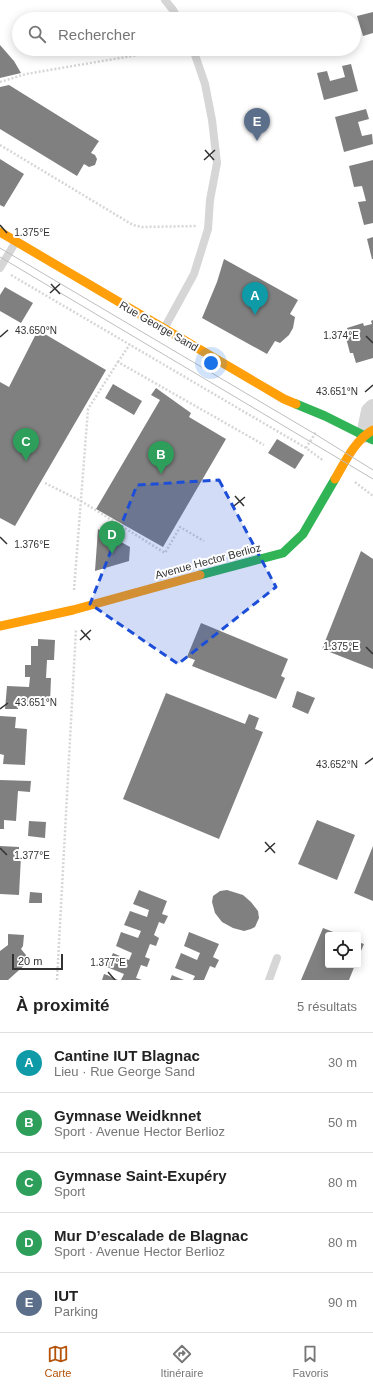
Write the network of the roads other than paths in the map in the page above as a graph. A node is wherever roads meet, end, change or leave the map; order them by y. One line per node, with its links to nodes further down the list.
1 (165, 0): 2 (lane)
2 (174, 12)
3 (195, 56): 7 (lane)
4 (0, 232): 5 (street, Rue George Sand)
5 (15, 242): 6 (lane); 7 (street, Rue George Sand)
6 (3, 270)
7 (164, 329): 9 (street, Rue George Sand)
8 (373, 407): 9 (street)
9 (370, 435): 10 (street, Avenue Hector Berlioz)
10 (0, 626)
11 (277, 958): 12 (lane)
12 (269, 980)

